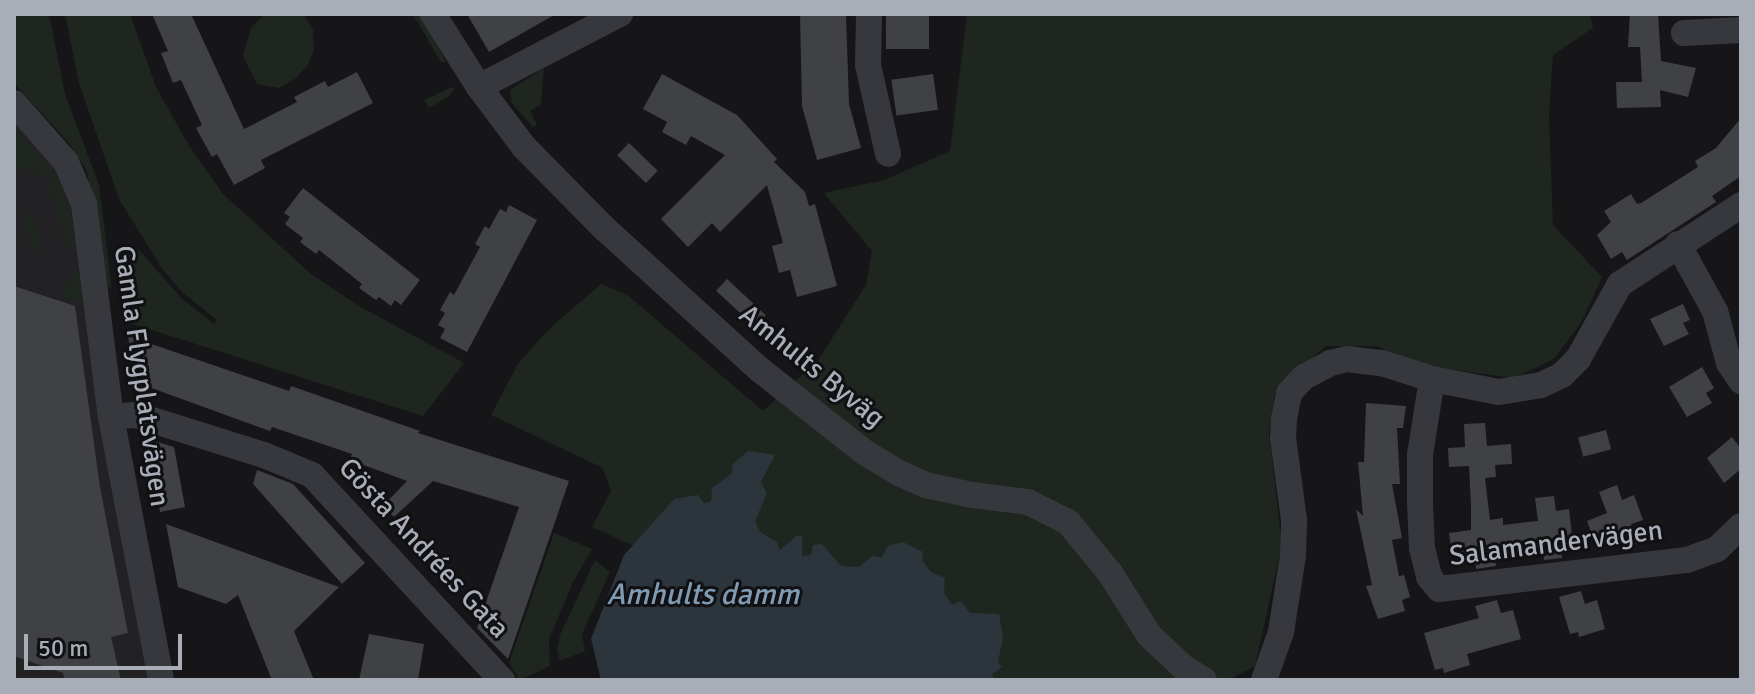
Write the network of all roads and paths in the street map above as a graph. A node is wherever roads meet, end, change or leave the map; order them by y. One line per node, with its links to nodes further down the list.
1 (433, 14): 6 (street, Amhults Byväg)
2 (620, 14): 6 (street)
3 (869, 14): 8 (street)
4 (1741, 30): 5 (street)
5 (1684, 33)
6 (479, 87): 17 (street, Amhults Byväg)
7 (14, 103): 13 (street, Gamla Flygplatsvägen)
8 (888, 154)
9 (1741, 205): 10 (street)
10 (1678, 244): 11 (street); 12 (street)
11 (1432, 379): 14 (street, Salamandervägen); 18 (street)
12 (1741, 381)
13 (111, 417): 15 (street, Gamla Flygplatsvägen); 16 (street, Gösta Andrées Gata)
14 (1741, 526)
15 (161, 680)
16 (502, 680)
17 (1204, 680)
18 (1264, 680)

